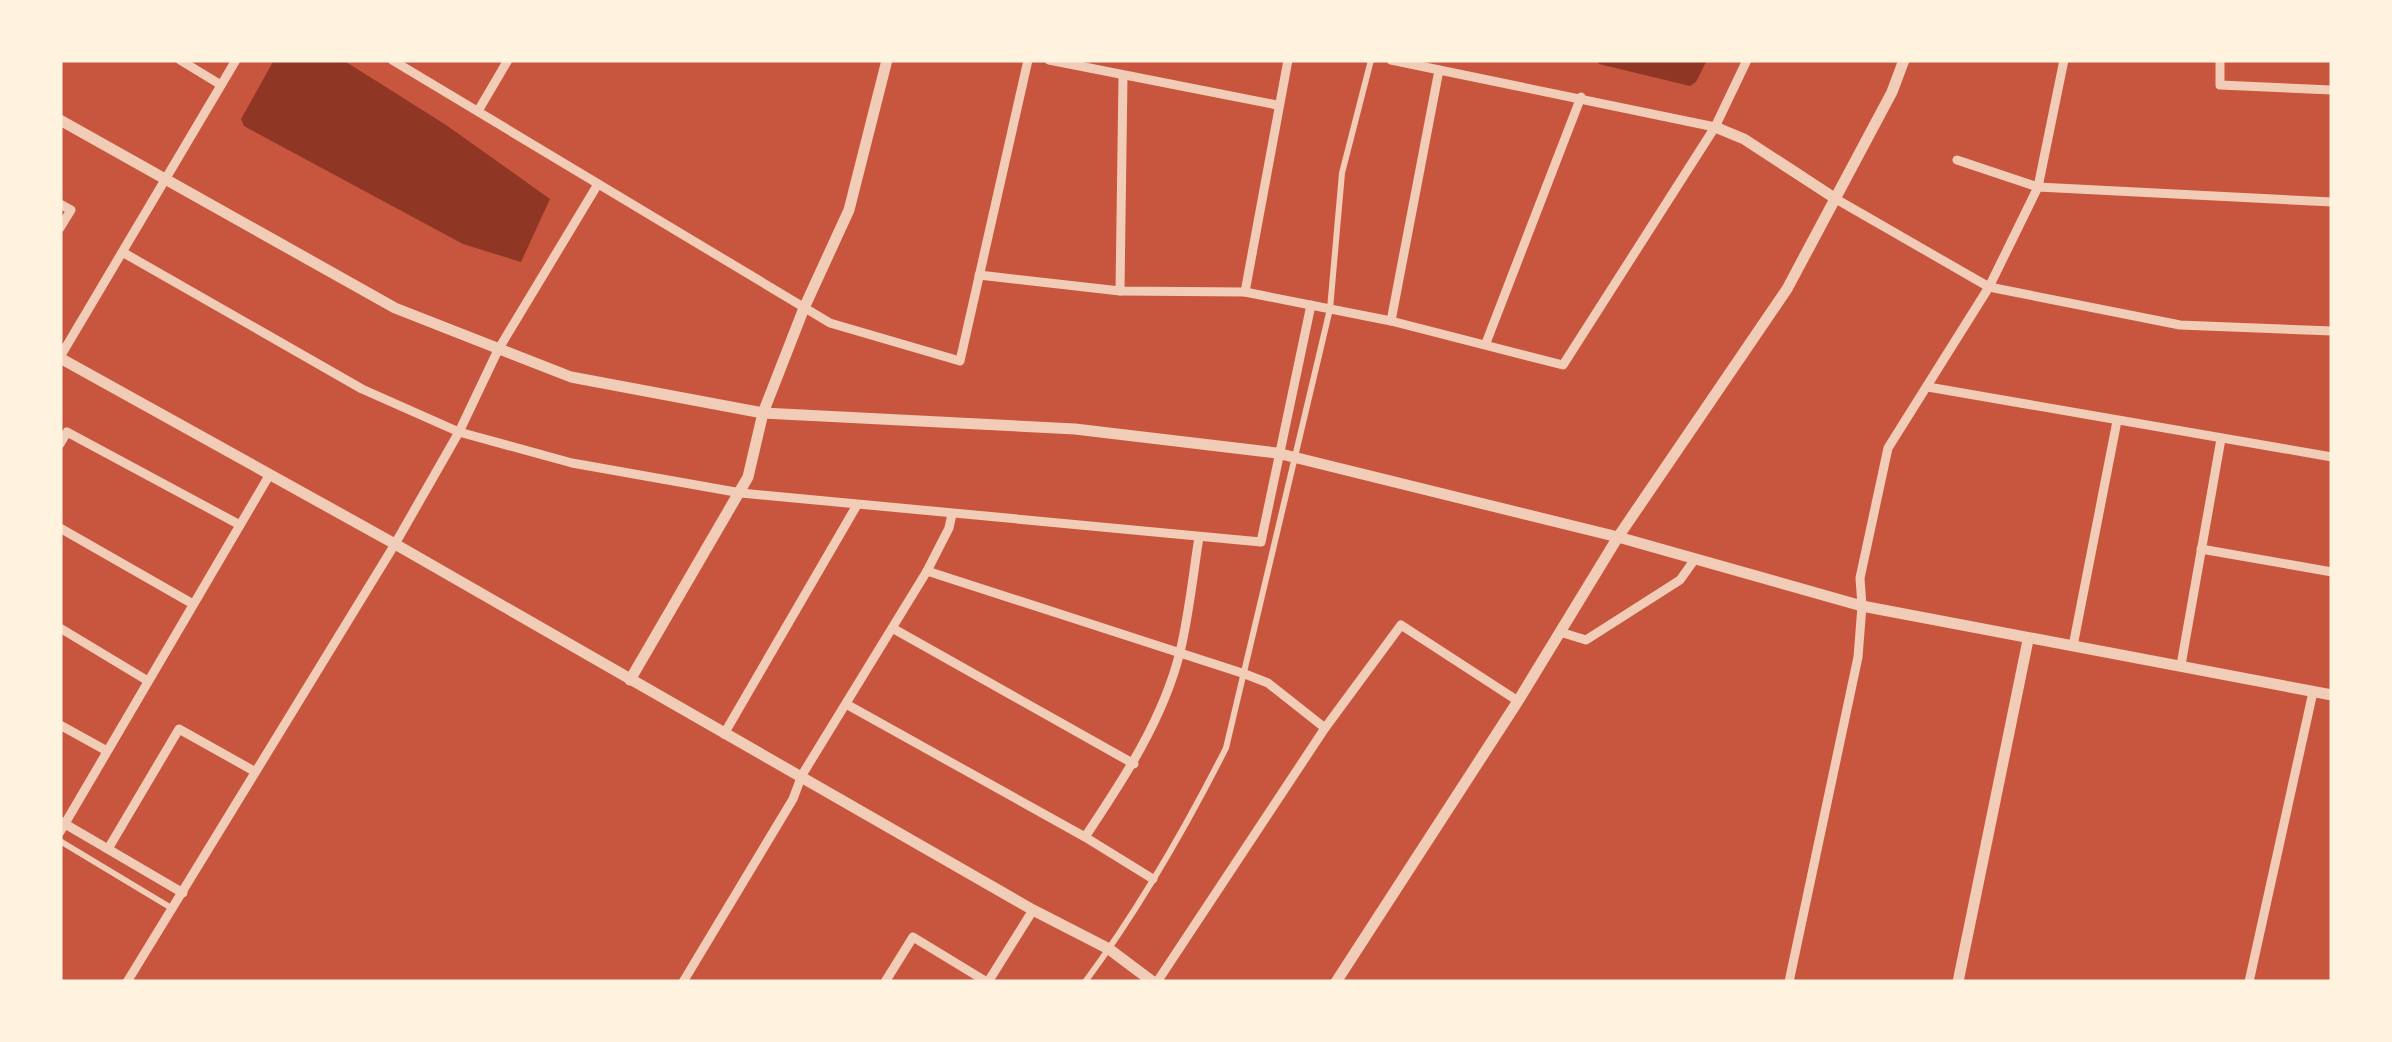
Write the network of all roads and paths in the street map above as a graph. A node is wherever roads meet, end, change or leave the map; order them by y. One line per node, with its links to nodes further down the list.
1 (180, 60): 17 (street)
2 (236, 60): 17 (street)
3 (392, 60): 21 (street)
4 (508, 60): 21 (street)
5 (886, 60): 38 (street)
6 (1028, 60): 33 (street)
7 (1049, 60): 16 (street)
8 (1288, 60): 20 (street)
9 (1372, 60): 39 (street)
10 (1392, 60): 15 (street)
11 (1746, 60): 23 (street)
12 (1904, 60): 28 (street)
13 (2064, 60): 27 (street)
14 (2220, 60): 18 (street)
15 (1439, 70): 19 (street); 40 (street)
16 (1123, 77): 20 (street); 35 (street)
17 (222, 85): 25 (street)
18 (2332, 90)
19 (1581, 97): 23 (street); 42 (street)
20 (1277, 105): 36 (street)
21 (478, 112): 26 (street)
22 (60, 120): 25 (street)
23 (1714, 128): 28 (street); 42 (street)
24 (1957, 160): 27 (street)
25 (165, 179): 32 (street); 43 (street)
26 (598, 184): 38 (street); 43 (street)
27 (2038, 187): 29 (street); 34 (street)
28 (1836, 199): 34 (street); 61 (street)
29 (2332, 202)
30 (60, 204): 31 (street)
31 (60, 228)
32 (124, 253): 44 (street); 48 (street)
33 (978, 275): 35 (street); 38 (street)
34 (1989, 287): 41 (street); 45 (street)
35 (1120, 290): 36 (street)
36 (1245, 292): 37 (street)
37 (1311, 305): 39 (street); 51 (street)
38 (804, 308): 46 (street)
39 (1330, 310): 40 (street); 53 (street)
40 (1391, 321): 42 (street)
41 (2332, 331)
42 (1486, 344)
43 (498, 350): 46 (street); 48 (street)
44 (60, 358): 54 (street)
45 (1928, 386): 47 (street); 68 (street)
46 (763, 412): 51 (street); 55 (street)
47 (2118, 421): 49 (street); 73 (street)
48 (459, 432): 55 (street); 62 (street)
49 (2221, 438): 52 (street); 63 (street)
50 (60, 444): 58 (street)
51 (1278, 453): 53 (street); 60 (street)
52 (2332, 458)
53 (1296, 460): 61 (street); 76 (street)
54 (270, 474): 58 (street); 62 (street)
55 (741, 494): 56 (street); 77 (street)
56 (856, 504): 57 (street); 85 (street)
57 (952, 514): 60 (street); 65 (street)
58 (240, 525): 67 (street)
59 (60, 528): 67 (street)
60 (1199, 537): 74 (street)
61 (1618, 538): 64 (street); 71 (street)
62 (395, 544): 77 (street); 88 (street)
63 (2201, 548): 66 (street); 75 (street)
64 (1696, 560): 68 (street); 71 (street)
65 (928, 570): 70 (street); 74 (street)
66 (2332, 572)
67 (194, 604): 78 (street)
68 (1862, 606): 72 (street); 106 (street)
69 (60, 628): 78 (street)
70 (894, 628): 82 (street); 87 (street)
71 (1560, 632): 81 (street)
72 (2028, 640): 73 (street); 107 (street)
73 (2073, 646): 75 (street)
74 (1180, 652): 76 (street); 87 (street)
75 (2181, 665): 79 (street)
76 (1245, 674): 84 (street); 94 (street)
77 (630, 680): 85 (street)
78 (148, 681): 86 (street)
79 (2313, 692): 80 (street); 108 (street)
80 (2332, 696)
81 (1518, 702): 84 (street); 105 (street)
82 (846, 704): 89 (street); 91 (street)
83 (60, 724): 86 (street)
84 (1326, 728): 104 (street)
85 (724, 734): 89 (street)
86 (107, 751): 90 (street)
87 (1134, 764): 91 (street)
88 (254, 771): 93 (street); 95 (street)
89 (802, 775): 97 (street); 100 (street)
90 (62, 826): 93 (street)
91 (1085, 837): 94 (street)
92 (60, 841): 96 (street)
93 (108, 849): 95 (street)
94 (1152, 879): 98 (street)
95 (183, 892): 96 (street)
96 (173, 909): 99 (street)
97 (1033, 910): 98 (street); 102 (street)
98 (1109, 949): 103 (street); 104 (street)
99 (127, 982)
100 (683, 982)
101 (885, 982): 102 (street)
102 (988, 982)
103 (1085, 982)
104 (1155, 982)
105 (1336, 982)
106 (1789, 982)
107 (1958, 982)
108 (2249, 982)

